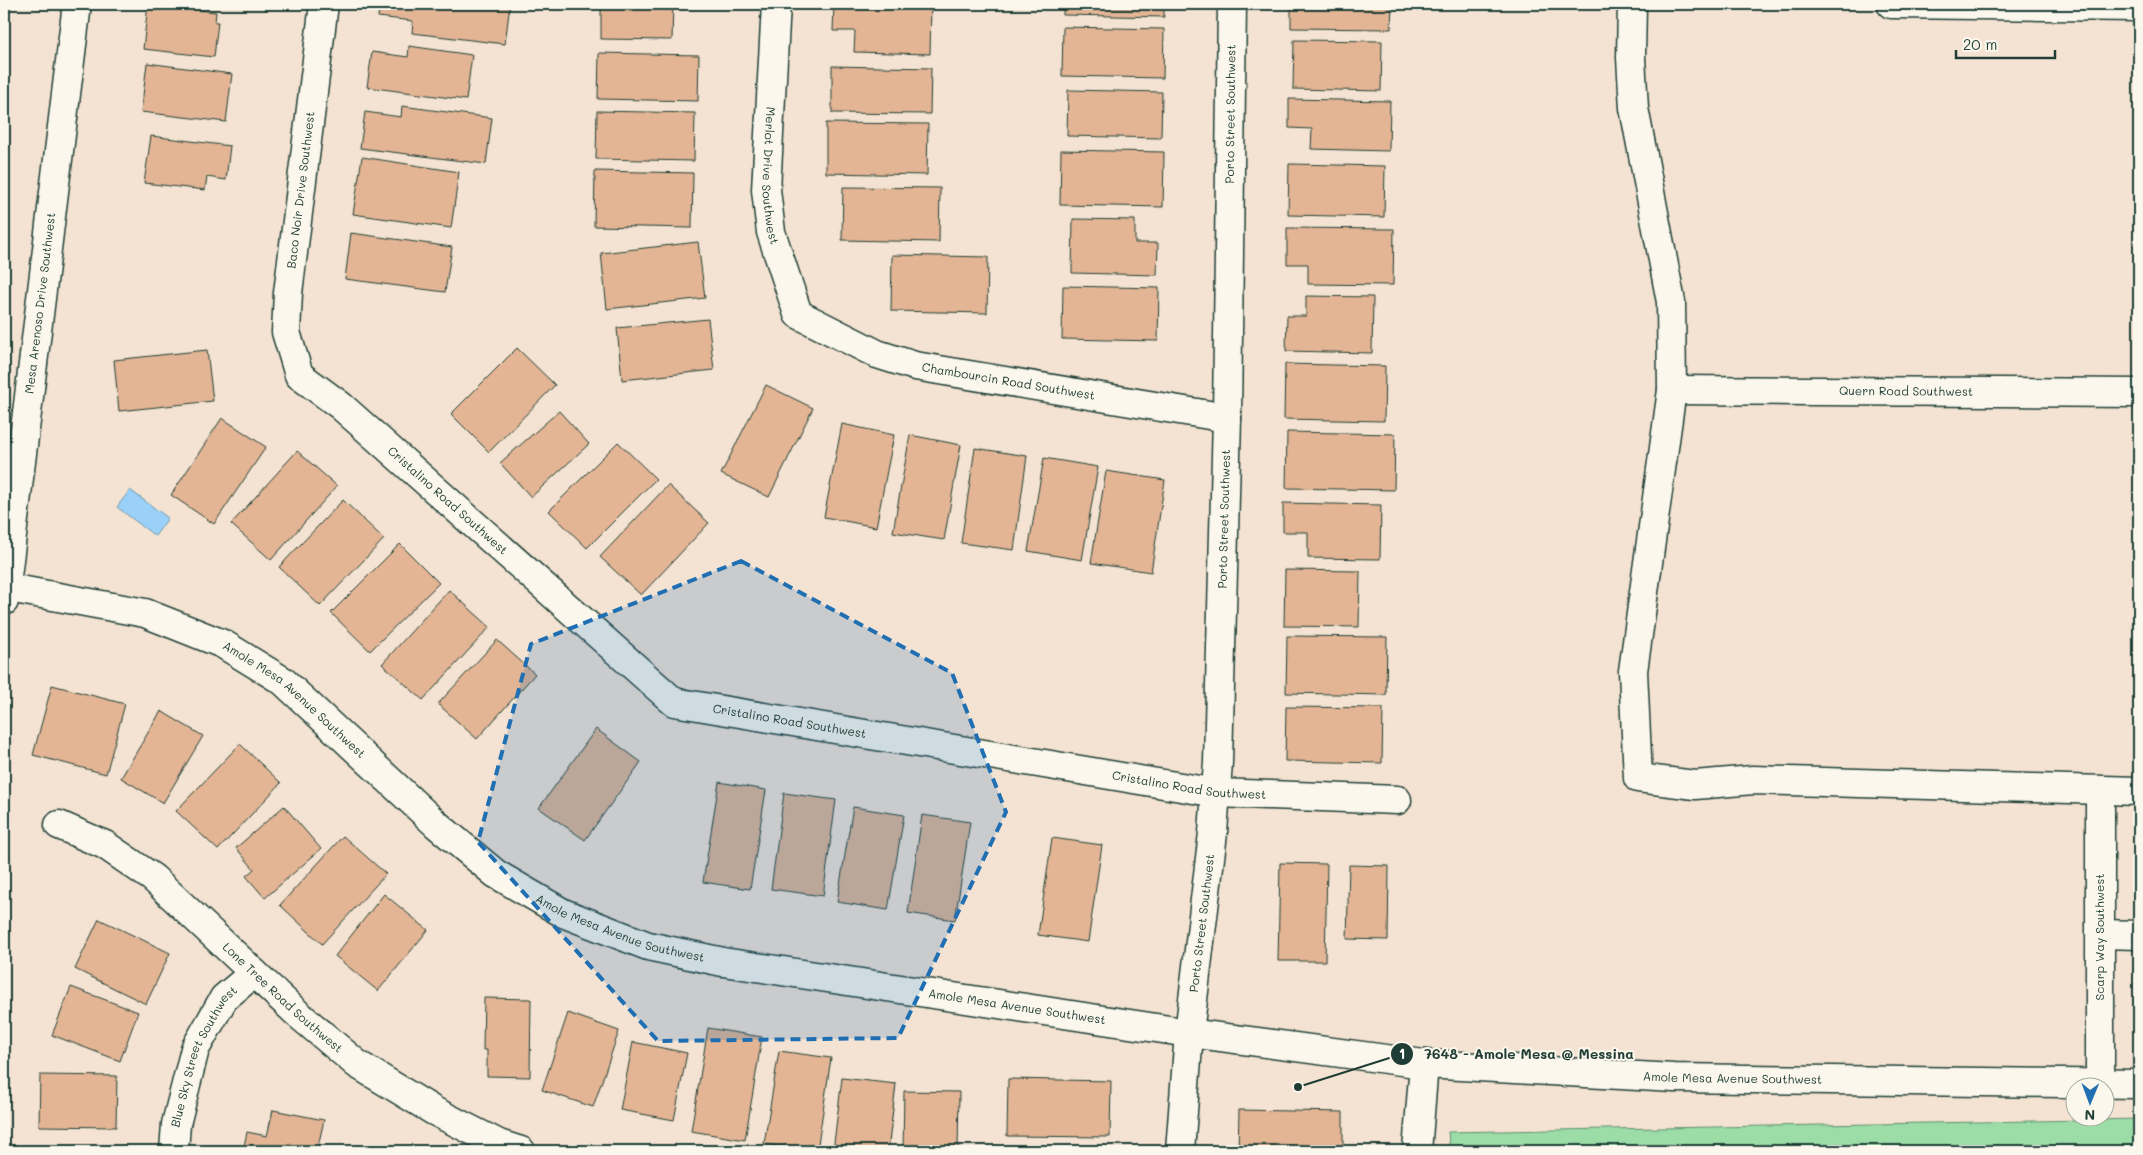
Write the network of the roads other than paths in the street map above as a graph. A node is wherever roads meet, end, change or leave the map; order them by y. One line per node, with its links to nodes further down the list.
1 (77, 4): 13 (street, Mesa Arenoso Drive Southwest)
2 (324, 4): 9 (street, Baco Noir Drive Southwest)
3 (776, 4): 8 (street, Merlot Drive Southwest)
4 (1232, 4): 12 (street, Porto Street Southwest)
5 (1632, 4): 10 (street)
6 (1891, 4): 7 (street)
7 (2139, 7)
8 (798, 314): 12 (street, Chambourcin Road Southwest)
9 (299, 375): 16 (street, Cristalino Road Southwest)
10 (1672, 390): 11 (street, Quern Road Southwest); 14 (street)
11 (2139, 393)
12 (1227, 418): 16 (street, Porto Street Southwest)
13 (4, 592): 22 (street, Amole Mesa Avenue Southwest)
14 (2100, 791): 15 (street); 19 (street, Scarp Way Southwest)
15 (2139, 791)
16 (1217, 793): 17 (street, Cristalino Road Southwest); 22 (street, Porto Street Southwest)
17 (1397, 800)
18 (59, 825): 21 (street, Lone Tree Road Southwest)
19 (2101, 934): 20 (street); 24 (street, Scarp Way Southwest)
20 (2139, 935)
21 (254, 973): 28 (street, Blue Sky Street Southwest); 29 (street, Lone Tree Road Southwest)
22 (1189, 1034): 23 (street, Amole Mesa Avenue Southwest); 30 (street, Porto Street Southwest)
23 (1424, 1064): 25 (street, Amole Mesa Avenue Southwest); 31 (street)
24 (2100, 1078)
25 (2066, 1084)
26 (2116, 1084): 27 (street, Amole Mesa Avenue Southwest)
27 (2139, 1084)
28 (174, 1151)
29 (520, 1151)
30 (1180, 1151)
31 (1417, 1151)

